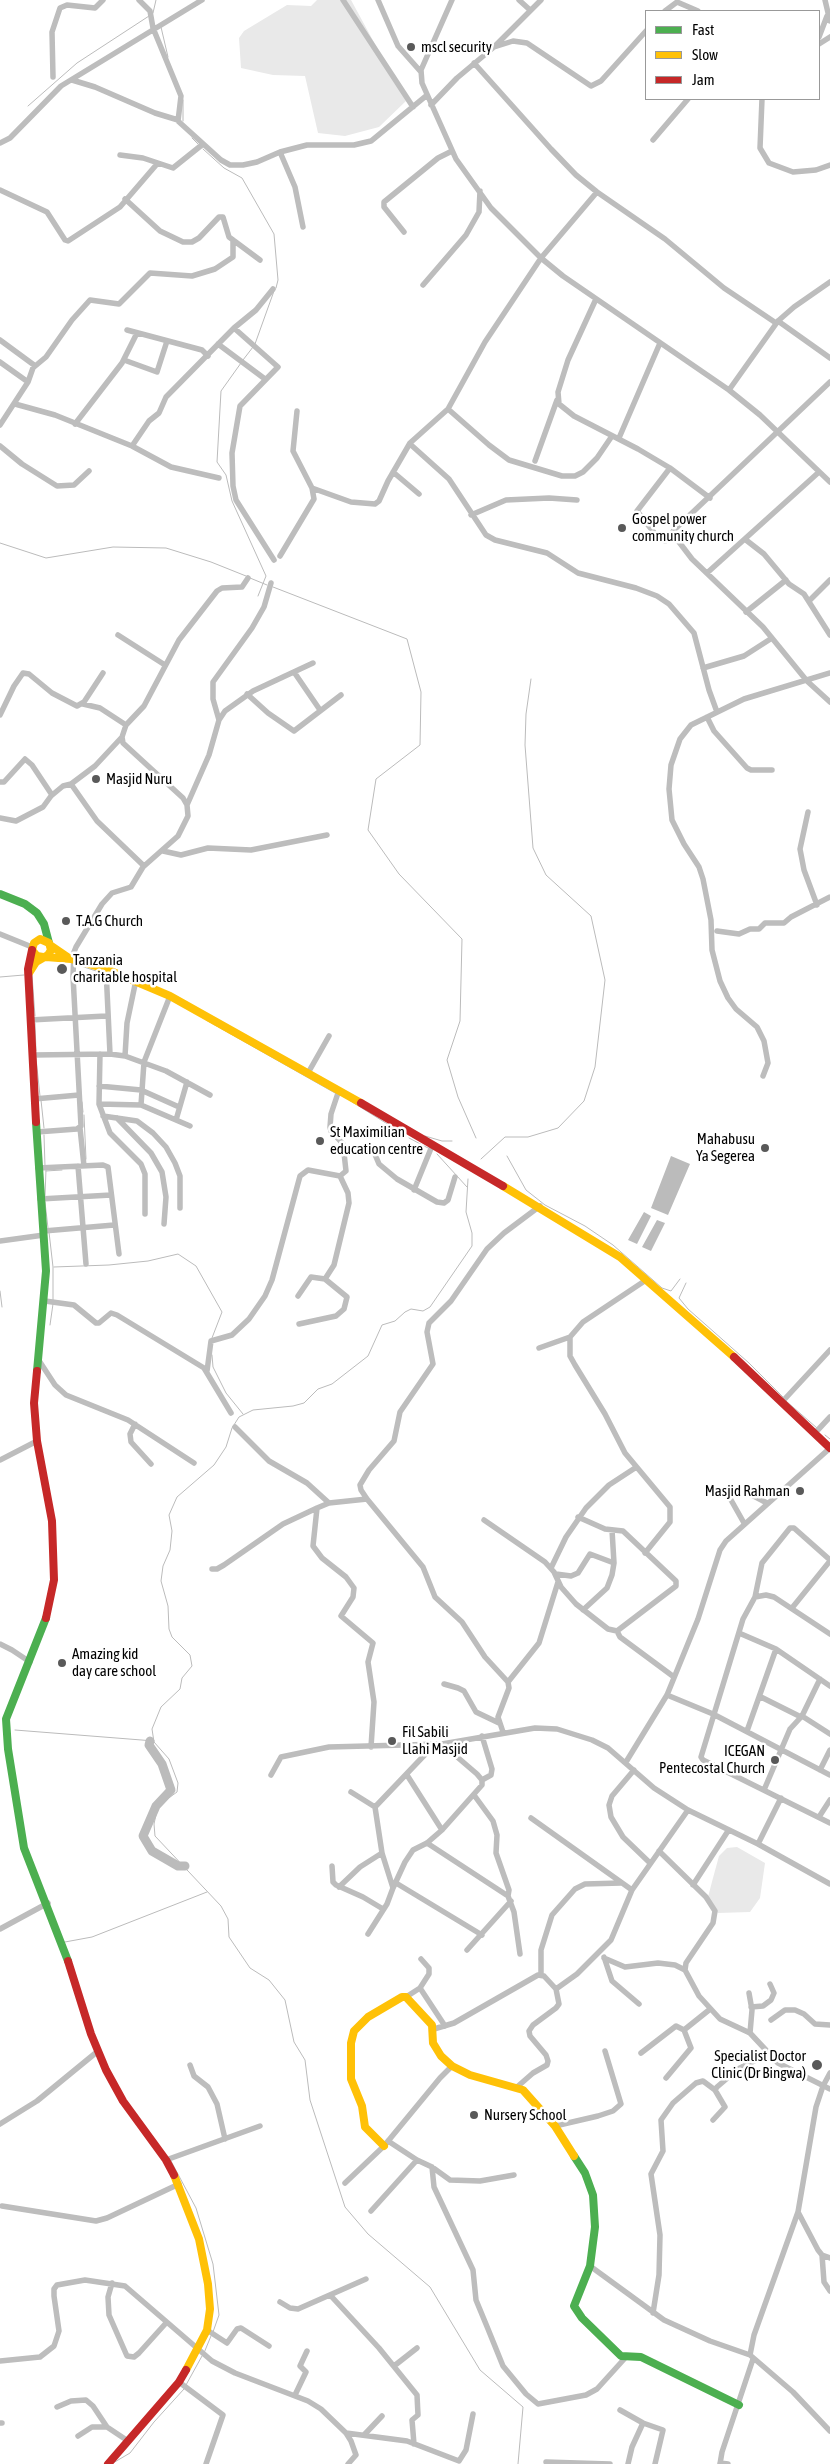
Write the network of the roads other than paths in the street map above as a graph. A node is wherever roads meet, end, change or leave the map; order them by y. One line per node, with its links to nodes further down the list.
1 (103, 0): 11 (street)
2 (139, 0): 16 (street)
3 (202, 0): 16 (street)
4 (343, 0): 28 (street)
5 (378, 0): 21 (street)
6 (452, 0): 21 (street)
7 (519, 0): 12 (street)
8 (541, 0): 12 (street)
9 (824, 0): 15 (street)
10 (678, 1): 13 (street); 14 (street)
11 (61, 3): 22 (street)
12 (530, 10): 19 (street)
13 (666, 10)
14 (696, 10)
15 (829, 19): 18 (street)
16 (153, 28): 23 (street); 29 (street)
17 (645, 32): 19 (street)
18 (820, 35)
19 (494, 47): 20 (street)
20 (474, 64): 27 (street); 40 (street)
21 (421, 72): 24 (street)
22 (53, 77)
23 (72, 80): 29 (street); 30 (street)
24 (427, 95): 27 (street); 28 (street)
25 (687, 100): 31 (street)
26 (762, 100): 37 (street)
27 (431, 105): 33 (street)
28 (413, 107): 34 (street)
29 (178, 120): 32 (street)
30 (1, 140)
31 (653, 140)
32 (203, 144): 34 (street); 36 (street)
33 (452, 151): 39 (street); 43 (street)
34 (280, 152): 42 (street)
35 (120, 155): 36 (street)
36 (157, 164): 41 (street)
37 (830, 164)
38 (0, 190): 41 (street)
39 (480, 192): 45 (street); 48 (street)
40 (597, 192): 45 (street); 51 (street)
41 (125, 199): 44 (street)
42 (303, 227)
43 (404, 232)
44 (233, 240): 46 (street); 63 (street)
45 (541, 258): 50 (street); 70 (street)
46 (260, 260)
47 (830, 282): 51 (street)
48 (424, 285)
49 (273, 289): 52 (street)
50 (596, 299): 57 (street); 68 (street)
51 (777, 322): 60 (street); 67 (street)
52 (234, 328): 58 (street); 64 (street)
53 (127, 330): 54 (street)
54 (136, 334): 56 (street); 61 (street)
55 (0, 340): 63 (street)
56 (167, 341): 59 (street); 61 (street)
57 (660, 343): 67 (street); 75 (street)
58 (218, 344): 59 (street); 64 (street)
59 (208, 356): 78 (street)
60 (830, 358)
61 (124, 360): 72 (street)
62 (0, 362): 65 (street)
63 (34, 367): 65 (street)
64 (264, 379): 94 (street)
65 (28, 382): 69 (street)
66 (829, 384): 74 (street)
67 (729, 390): 74 (street)
68 (557, 400): 75 (street); 79 (street)
69 (15, 404): 72 (street); 73 (street)
70 (448, 409): 75 (street); 76 (street)
71 (298, 412): 86 (street)
72 (74, 424): 78 (street)
73 (0, 425)
74 (780, 432): 83 (street); 88 (street)
75 (615, 437): 80 (street)
76 (410, 444): 82 (street); 90 (street)
77 (0, 446): 81 (street)
78 (132, 446): 84 (street)
79 (535, 461)
80 (670, 468): 88 (street); 91 (street)
81 (89, 470)
82 (393, 472): 86 (street); 87 (street)
83 (819, 472): 85 (street); 92 (street)
84 (218, 478)
85 (830, 482)
86 (312, 488): 93 (street)
87 (419, 494)
88 (710, 498): 91 (street)
89 (577, 500): 90 (street)
90 (471, 515): 107 (street)
91 (674, 530): 95 (street)
92 (746, 540): 95 (street); 97 (street)
93 (280, 556)
94 (274, 560)
95 (707, 573): 101 (street)
96 (248, 578): 106 (street)
97 (786, 580): 100 (street); 101 (street)
98 (830, 580): 100 (street)
99 (272, 583): 122 (street)
100 (809, 601): 103 (street)
101 (746, 612): 104 (street)
102 (118, 634): 106 (street)
103 (830, 635)
104 (772, 638): 107 (street); 111 (street)
105 (313, 663): 109 (street)
106 (165, 665): 123 (street)
107 (703, 668): 119 (street)
108 (103, 672): 117 (street)
109 (294, 672): 112 (street); 118 (street)
110 (830, 673): 111 (street)
111 (807, 681): 116 (street); 119 (street)
112 (247, 694): 118 (street); 122 (street)
113 (341, 695): 118 (street)
114 (0, 697): 115 (street)
115 (7, 700): 117 (street); 120 (street)
116 (830, 702)
117 (83, 704): 123 (street)
118 (320, 710)
119 (717, 712): 121 (street)
120 (0, 715)
121 (707, 717): 125 (street); 160 (street)
122 (219, 720): 129 (street)
123 (126, 725): 124 (street)
124 (122, 737): 127 (street); 129 (street)
125 (772, 770)
126 (0, 782): 128 (street)
127 (71, 784): 128 (street); 134 (street)
128 (52, 795): 131 (street)
129 (187, 805): 133 (street)
130 (808, 812): 137 (street)
131 (0, 818)
132 (328, 835): 133 (street)
133 (163, 851): 134 (street)
134 (144, 866): 144 (street)
135 (0, 894): 138 (main road)
136 (830, 897): 137 (street)
137 (817, 905): 139 (street)
138 (39, 916): 141 (main road); 142 (main road)
139 (717, 931)
140 (0, 934): 142 (street)
141 (49, 944): 142 (main road); 143 (main road); 144 (main road)
142 (34, 946): 143 (main road); 146 (main road)
143 (44, 957): 144 (main road); 146 (main road)
144 (72, 959): 145 (main road); 150 (street)
145 (106, 969): 147 (main road); 149 (street)
146 (29, 973): 151 (main road)
147 (136, 980): 148 (main road); 157 (street)
148 (170, 996): 158 (street); 159 (main road)
149 (106, 1016): 150 (street); 156 (street)
150 (74, 1017): 151 (street); 154 (street)
151 (30, 1020): 153 (main road)
152 (329, 1036): 159 (street)
153 (33, 1054): 154 (street); 167 (main road)
154 (76, 1054): 155 (street); 166 (street)
155 (100, 1054): 156 (street); 162 (street)
156 (110, 1054): 157 (street)
157 (125, 1056): 158 (street)
158 (144, 1062): 161 (street); 163 (street)
159 (308, 1073): 164 (main road)
160 (763, 1076)
161 (187, 1082): 165 (street); 170 (street)
162 (98, 1086): 163 (street); 168 (street)
163 (141, 1090): 169 (street); 170 (street)
164 (339, 1090): 177 (main road); 181 (street)
165 (210, 1095)
166 (79, 1096): 167 (street); 175 (street)
167 (34, 1100): 176 (main road)
168 (99, 1104): 169 (street); 171 (street)
169 (141, 1105): 173 (street)
170 (179, 1107): 173 (street)
171 (103, 1116): 172 (street); 189 (street)
172 (117, 1118): 188 (street); 190 (street)
173 (176, 1120): 174 (street)
174 (190, 1126)
175 (80, 1128): 176 (street); 179 (street)
176 (36, 1132): 180 (main road)
177 (432, 1146): 183 (street); 187 (main road)
178 (374, 1152): 183 (street)
179 (81, 1166): 180 (street); 184 (street); 185 (street)
180 (38, 1168): 186 (main road)
181 (340, 1176): 197 (street); 206 (street)
182 (455, 1177): 183 (street)
183 (414, 1190)
184 (111, 1195): 185 (street); 191 (street)
185 (81, 1197): 186 (street); 192 (street)
186 (40, 1199): 193 (main road)
187 (540, 1206): 198 (main road); 219 (street)
188 (180, 1208)
189 (145, 1214)
190 (164, 1224)
191 (114, 1225): 192 (street); 195 (street)
192 (83, 1228): 193 (street); 196 (street)
193 (44, 1233): 194 (street); 200 (main road)
194 (0, 1241)
195 (119, 1254)
196 (86, 1264)
197 (325, 1279): 199 (street); 201 (street)
198 (646, 1280): 202 (street); 207 (main road)
199 (298, 1296)
200 (45, 1301): 205 (main road); 206 (street)
201 (299, 1324)
202 (570, 1338): 203 (street); 218 (street)
203 (539, 1348)
204 (830, 1350): 207 (street)
205 (38, 1360): 210 (street); 213 (main road)
206 (207, 1371): 208 (street)
207 (782, 1402): 212 (main road)
208 (231, 1413)
209 (830, 1417): 212 (street)
210 (135, 1424): 216 (street); 217 (street)
211 (235, 1427): 220 (street)
212 (815, 1433): 214 (main road)
213 (37, 1441): 215 (street); 242 (main road)
214 (830, 1448): 221 (street)
215 (0, 1460)
216 (194, 1462)
217 (151, 1464)
218 (635, 1468): 223 (street); 227 (street)
219 (367, 1499): 220 (street); 245 (street)
220 (329, 1503): 222 (street)
221 (767, 1503): 225 (street); 225 (street)
222 (317, 1508): 231 (street); 258 (street)
223 (578, 1517): 226 (street); 230 (street)
224 (484, 1520): 230 (street)
225 (744, 1523): 243 (street)
226 (612, 1530): 227 (street); 229 (street)
227 (645, 1552): 237 (street)
228 (830, 1561): 234 (street); 235 (street)
229 (614, 1563): 232 (street); 236 (street)
230 (551, 1568): 232 (street)
231 (212, 1569)
232 (556, 1574): 233 (street)
233 (558, 1582): 236 (street); 245 (street)
234 (755, 1596): 235 (street); 238 (street)
235 (792, 1608): 239 (street)
236 (583, 1610): 237 (street)
237 (617, 1632): 243 (street)
238 (739, 1633): 241 (street); 250 (street)
239 (830, 1634)
240 (0, 1644): 242 (street)
241 (776, 1649): 244 (street); 249 (street)
242 (30, 1662): 293 (main road)
243 (674, 1677): 248 (street)
244 (820, 1679): 247 (street); 251 (street)
245 (508, 1682): 252 (street)
246 (444, 1684): 252 (street)
247 (829, 1684)
248 (667, 1695): 250 (street); 261 (street)
249 (760, 1697): 251 (street); 253 (street)
250 (713, 1714): 253 (street); 268 (street)
251 (801, 1716): 255 (street); 259 (street)
252 (499, 1723): 254 (street)
253 (747, 1731): 259 (street)
254 (503, 1732): 256 (street); 261 (street)
255 (830, 1734)
256 (482, 1736): 257 (street); 267 (street)
257 (438, 1744): 258 (street); 265 (street); 267 (street)
258 (371, 1747): 264 (street)
259 (783, 1750): 263 (street); 268 (street)
260 (830, 1750): 263 (street)
261 (626, 1762): 262 (street)
262 (634, 1770): 274 (street); 284 (street)
263 (820, 1770): 266 (street)
264 (271, 1775)
265 (407, 1775): 273 (street); 278 (street)
266 (830, 1775)
267 (482, 1780): 270 (street)
268 (764, 1790): 271 (street)
269 (351, 1792): 273 (street)
270 (474, 1795): 278 (street); 292 (street)
271 (781, 1798): 275 (street); 281 (street)
272 (830, 1800): 275 (street)
273 (375, 1807): 283 (street)
274 (688, 1810): 279 (street); 282 (street)
275 (819, 1817): 277 (street)
276 (531, 1818): 286 (street)
277 (830, 1823)
278 (442, 1830): 280 (street)
279 (728, 1831): 281 (street); 289 (street)
280 (427, 1843): 288 (street); 292 (street)
281 (758, 1844): 287 (street)
282 (659, 1851): 284 (street); 289 (street)
283 (382, 1853): 288 (street); 290 (street)
284 (650, 1862): 291 (street)
285 (332, 1866): 290 (street)
286 (621, 1882): 291 (street); 304 (street)
287 (830, 1884)
288 (395, 1885): 294 (street); 297 (street)
289 (693, 1885): 303 (street)
290 (340, 1887): 294 (street)
291 (632, 1890): 298 (street)
292 (509, 1899): 297 (street); 300 (street)
293 (48, 1903): 295 (street); 319 (main road)
294 (383, 1909): 296 (street)
295 (0, 1928)
296 (368, 1934)
297 (482, 1935): 299 (street)
298 (605, 1947): 301 (street); 307 (street)
299 (467, 1950)
300 (520, 1954)
301 (604, 1958): 303 (street); 310 (street)
302 (422, 1959): 306 (street)
303 (685, 1970): 312 (street)
304 (541, 1975): 307 (street); 315 (street)
305 (770, 1984): 311 (street)
306 (420, 1988): 309 (street); 315 (street)
307 (556, 1990): 328 (street)
308 (749, 1993): 311 (street)
309 (406, 1997): 316 (main road); 336 (main road)
310 (640, 2004)
311 (751, 2007): 318 (street)
312 (710, 2010): 317 (street); 318 (street)
313 (772, 2020): 314 (street)
314 (830, 2024)
315 (445, 2026): 316 (street)
316 (434, 2029): 324 (main road)
317 (684, 2030): 321 (street); 326 (street)
318 (750, 2033): 322 (street)
319 (98, 2051): 332 (street); 337 (main road)
320 (605, 2051): 334 (street)
321 (641, 2053)
322 (768, 2054): 327 (street); 330 (street)
323 (190, 2065): 335 (street)
324 (452, 2066): 328 (main road); 336 (street)
325 (830, 2074): 327 (street)
326 (666, 2078)
327 (823, 2086): 329 (street); 345 (street)
328 (517, 2087): 334 (main road)
329 (830, 2089)
330 (715, 2090): 331 (street); 354 (street)
331 (713, 2120)
332 (0, 2124)
333 (260, 2126): 335 (street)
334 (555, 2126): 348 (main road)
335 (225, 2139): 337 (street)
336 (386, 2144): 338 (street); 341 (street)
337 (166, 2160): 342 (main road)
338 (417, 2160): 339 (street); 344 (street)
339 (432, 2167): 340 (street); 361 (street)
340 (514, 2175)
341 (345, 2183)
342 (179, 2184): 343 (street); 356 (main road)
343 (2, 2206)
344 (371, 2211)
345 (798, 2212): 346 (street); 362 (street)
346 (822, 2255): 347 (street); 351 (street)
347 (830, 2258)
348 (590, 2266): 354 (street); 361 (main road)
349 (366, 2279): 352 (street)
350 (112, 2283): 355 (street); 355 (street); 363 (street)
351 (830, 2292)
352 (331, 2296): 353 (street); 364 (street)
353 (280, 2302)
354 (653, 2313): 362 (street)
355 (166, 2323): 359 (street)
356 (207, 2330): 357 (street); 359 (main road)
357 (269, 2346)
358 (417, 2348): 364 (street)
359 (197, 2350): 365 (main road); 366 (street)
360 (307, 2351): 366 (street)
361 (626, 2357): 367 (main road)
362 (751, 2357): 367 (street); 374 (street)
363 (0, 2361)
364 (394, 2366): 379 (street)
365 (178, 2382): 378 (main road); 384 (street)
366 (295, 2395): 375 (street)
367 (739, 2405): 382 (street)
368 (58, 2408): 373 (street)
369 (620, 2410): 372 (street)
370 (473, 2414): 379 (street)
371 (382, 2416): 376 (street)
372 (643, 2423): 387 (street); 388 (street)
373 (106, 2427): 377 (street); 378 (street)
374 (830, 2431)
375 (346, 2433): 376 (street); 380 (street)
376 (364, 2435): 379 (street)
377 (78, 2436)
378 (128, 2441): 383 (main road)
379 (414, 2444)
380 (355, 2462): 385 (street)
381 (546, 2462): 386 (street)
382 (720, 2463): 389 (street)
383 (108, 2464)
384 (206, 2464)
385 (348, 2464)
386 (610, 2464)
387 (628, 2464)
388 (655, 2464)
389 (728, 2464)

